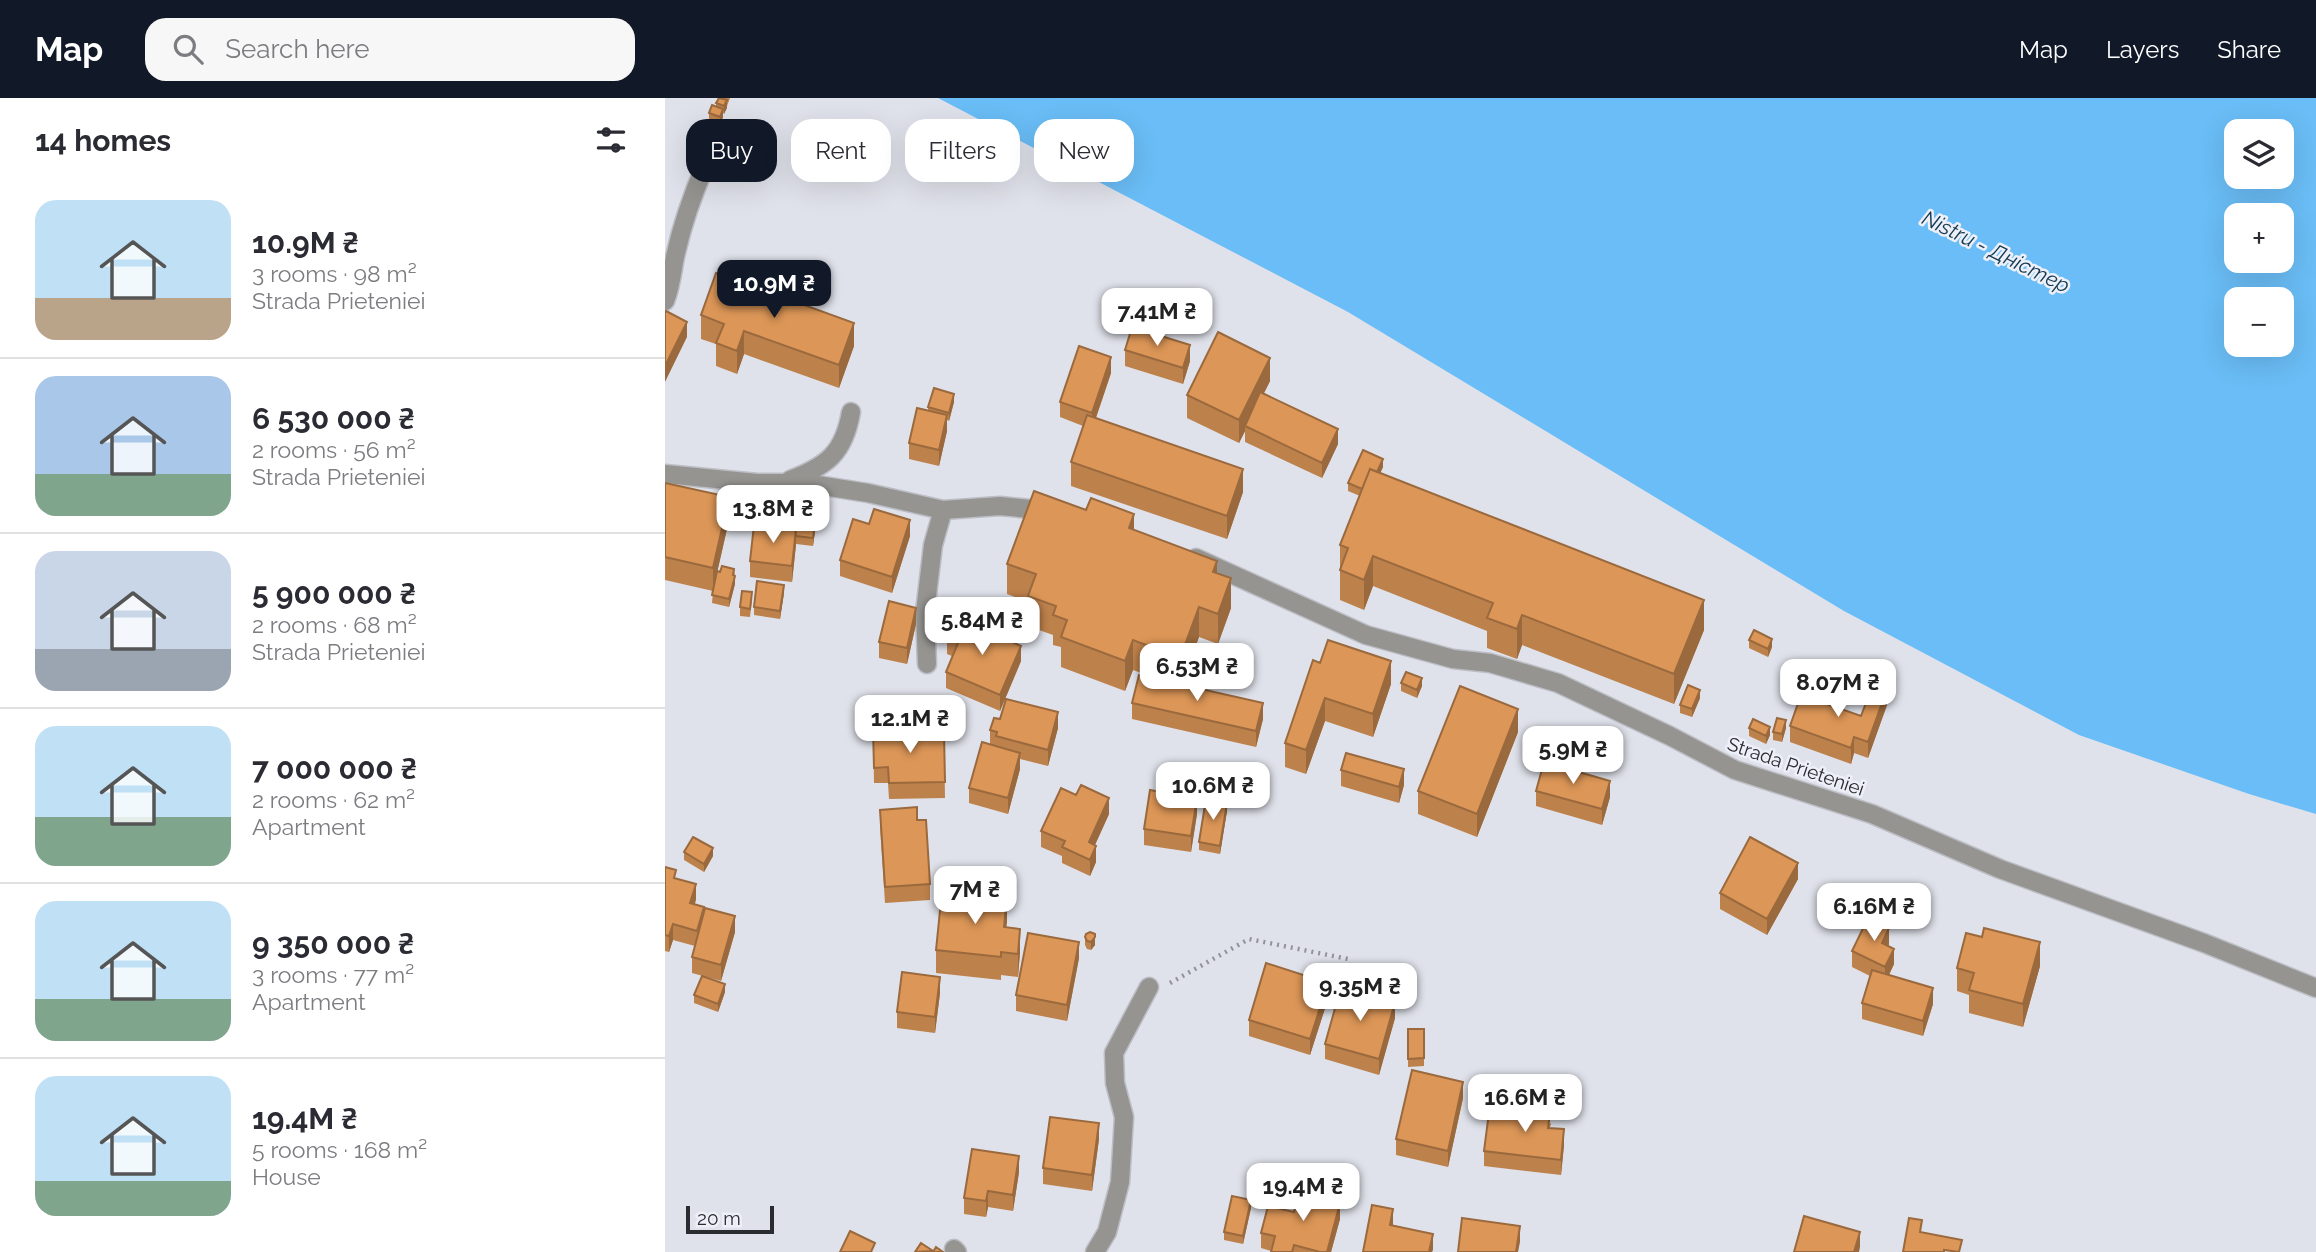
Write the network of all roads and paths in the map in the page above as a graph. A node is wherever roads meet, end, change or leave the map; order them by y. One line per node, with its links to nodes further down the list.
1 (698, 182): 2 (street)
2 (665, 301)
3 (851, 412): 7 (street)
4 (665, 466): 6 (street)
5 (665, 474): 6 (street)
6 (694, 477): 7 (street)
7 (765, 483): 8 (street)
8 (943, 510): 9 (street); 11 (street)
9 (1062, 512)
10 (1176, 549): 14 (street, Strada Prieteniei)
11 (927, 664)
12 (1348, 960): 13 (path)
13 (1149, 987): 15 (street)
14 (2316, 988)
15 (1095, 1252)

